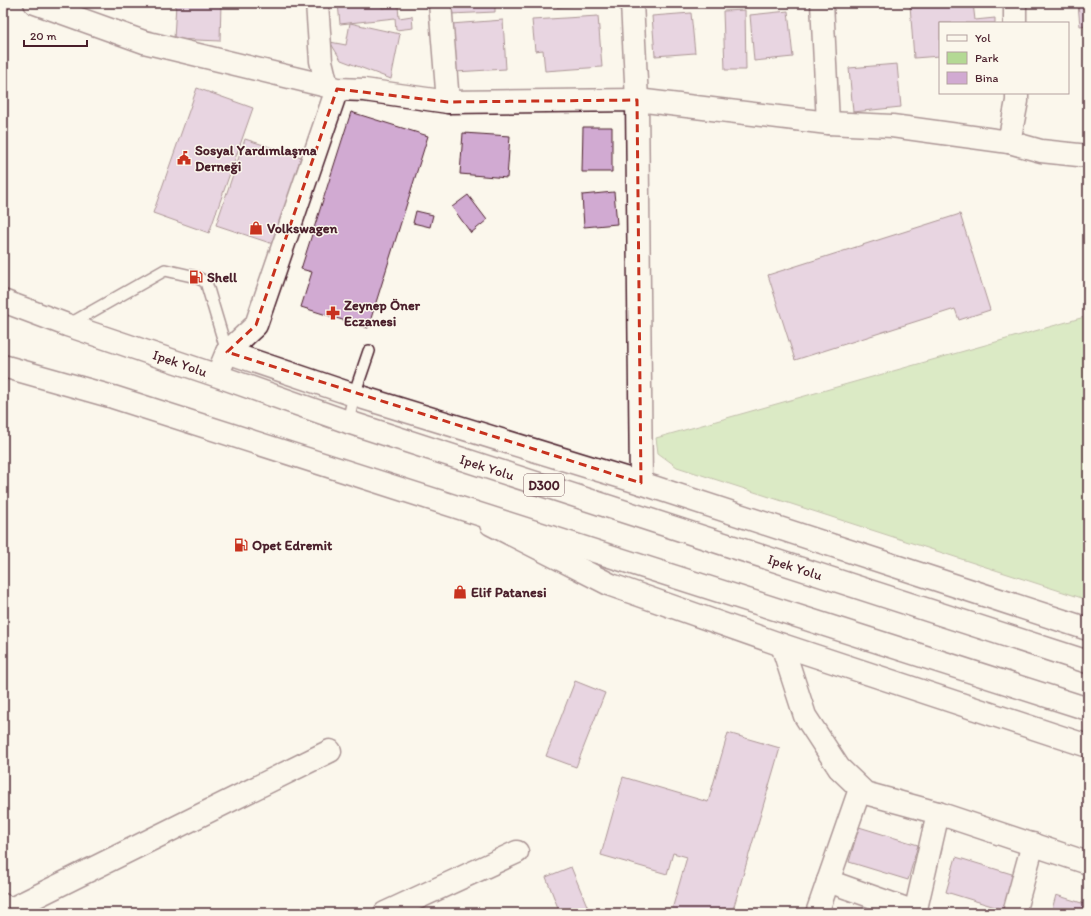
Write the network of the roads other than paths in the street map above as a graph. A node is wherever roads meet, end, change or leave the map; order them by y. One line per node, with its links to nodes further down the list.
1 (35, 3): 8 (main road)
2 (317, 3): 8 (main road)
3 (440, 3): 11 (main road)
4 (632, 3): 10 (main road)
5 (822, 3): 12 (main road)
6 (1015, 3): 7 (main road)
7 (1015, 22)
8 (332, 87): 11 (main road); 18 (main road)
9 (1017, 94): 13 (main road)
10 (637, 100): 11 (main road); 12 (main road); 23 (main road)
11 (448, 102)
12 (828, 123): 13 (main road)
13 (1009, 142): 14 (main road)
14 (1088, 156)
15 (3, 301): 16 (main road, Ipek Yolu / D300)
16 (67, 325): 18 (lane); 20 (main road, Ipek Yolu / D300)
17 (369, 351): 21 (lane)
18 (226, 352): 20 (main road); 21 (main road)
19 (3, 366): 24 (main road)
20 (218, 376): 22 (main road, Ipek Yolu / D300)
21 (354, 395): 22 (lane); 23 (main road)
22 (348, 422): 27 (main road, Ipek Yolu / D300)
23 (641, 483): 25 (main road)
24 (452, 505): 26 (main road); 28 (main road)
25 (1088, 629)
26 (782, 645): 29 (main road); 31 (main road)
27 (1088, 662)
28 (1088, 708)
29 (1088, 746)
30 (330, 751): 37 (main road)
31 (860, 789): 32 (main road); 36 (main road)
32 (938, 813): 33 (main road); 40 (main road)
33 (1033, 844): 35 (main road); 41 (main road)
34 (518, 852): 38 (main road)
35 (1088, 863)
36 (828, 881): 39 (main road); 40 (main road)
37 (6, 910)
38 (385, 913)
39 (817, 913)
40 (916, 913)
41 (1014, 913)

